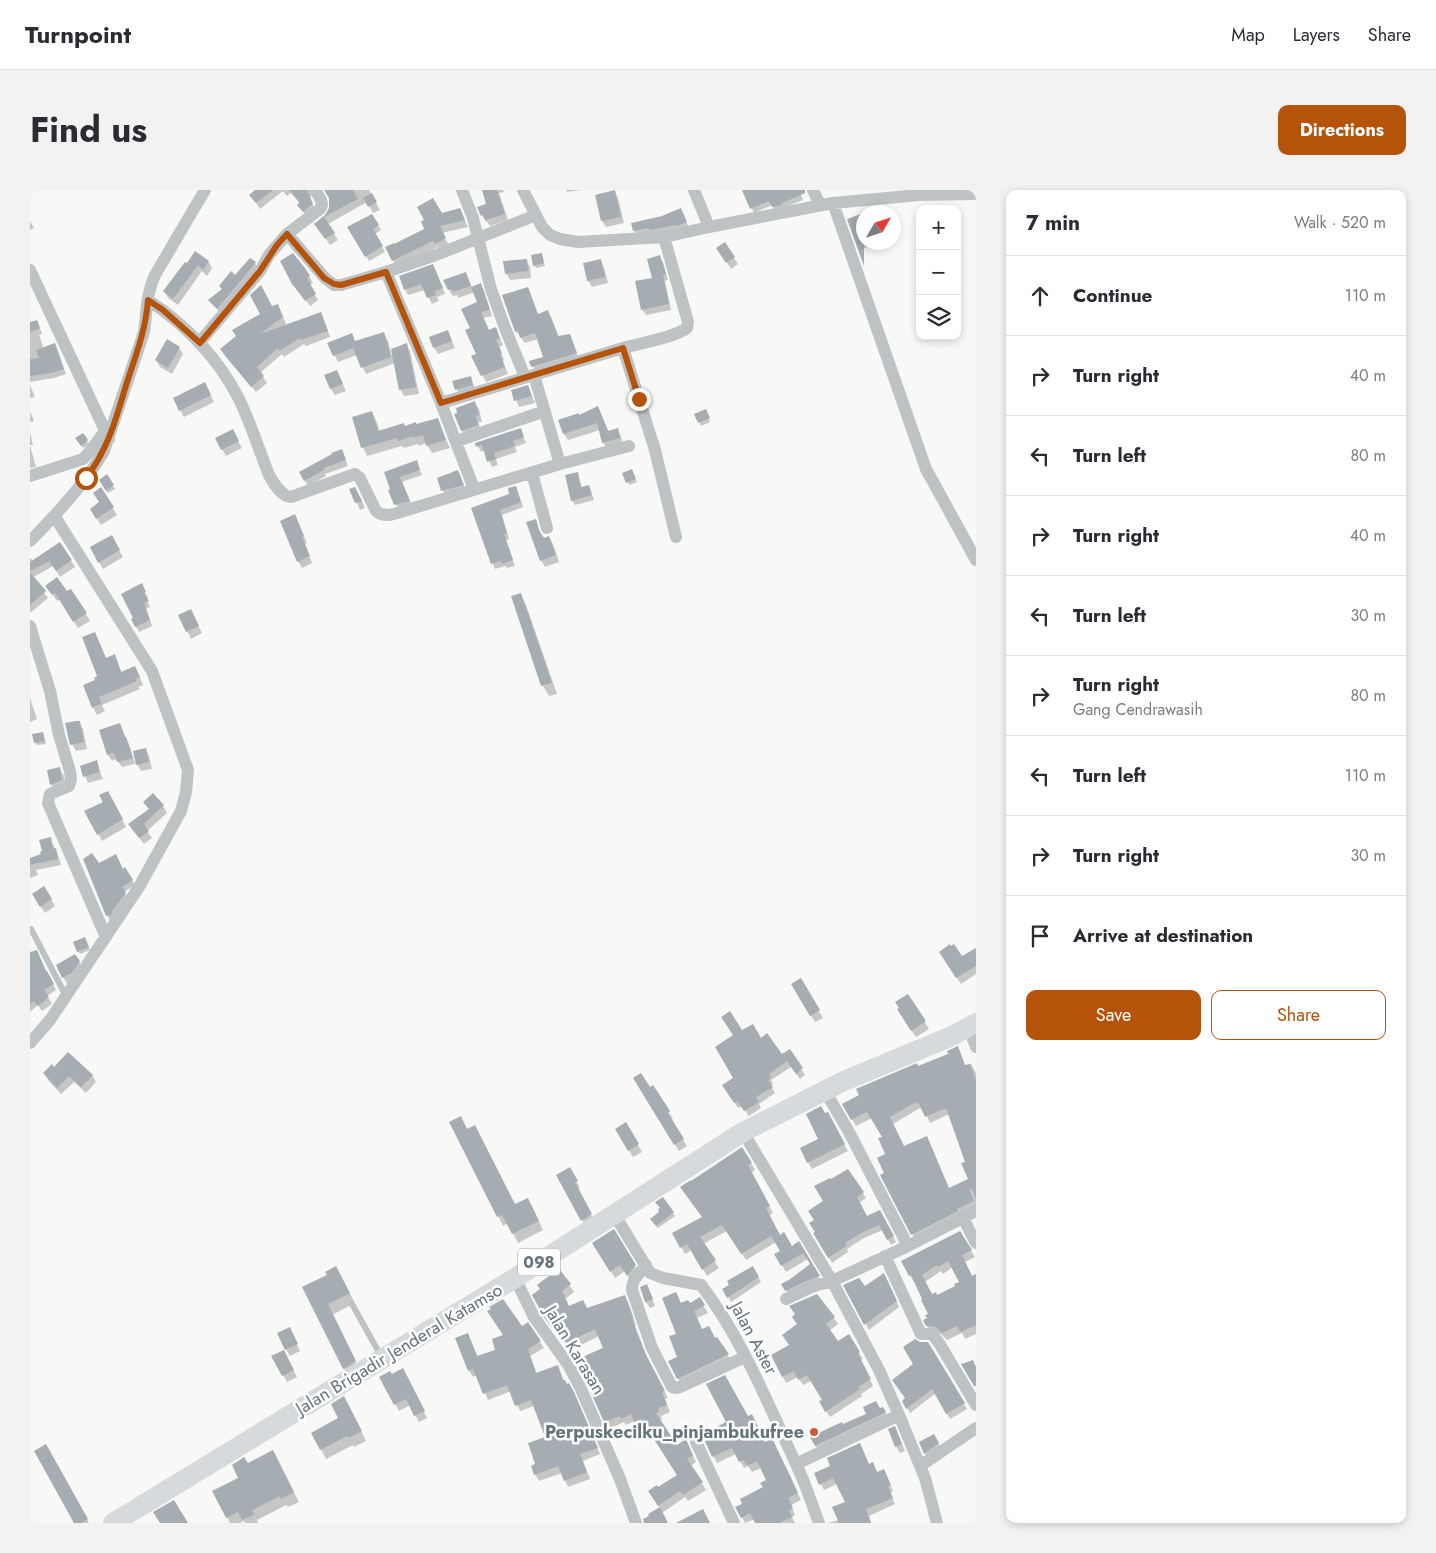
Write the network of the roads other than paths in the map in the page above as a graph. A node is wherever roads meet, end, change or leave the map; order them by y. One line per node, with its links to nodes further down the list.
1 (205, 190): 18 (street)
2 (315, 190): 13 (street)
3 (462, 190): 14 (street)
4 (522, 190): 11 (street)
5 (694, 190): 12 (street)
6 (813, 190): 10 (street)
7 (918, 192): 8 (street); 9 (street)
8 (976, 194)
9 (833, 204): 10 (street); 35 (street)
10 (820, 205): 12 (street)
11 (536, 215): 14 (street); 15 (street)
12 (709, 227): 15 (street)
13 (287, 234): 16 (street); 19 (street)
14 (478, 237): 16 (street); 21 (street)
15 (664, 237): 20 (street)
16 (386, 272): 22 (street)
17 (32, 278): 24 (street)
18 (148, 300): 19 (street); 24 (street)
19 (200, 343): 30 (street)
20 (623, 348): 21 (street); 33 (street)
21 (530, 376): 22 (street); 23 (street)
22 (441, 403): 25 (street)
23 (545, 411): 25 (street); 27 (street)
24 (107, 435): 29 (street); 31 (street)
25 (456, 441): 30 (street)
26 (629, 446): 27 (street)
27 (560, 464): 28 (street)
28 (532, 473): 30 (street); 32 (street)
29 (30, 476)
30 (474, 489)
31 (55, 517): 34 (street); 38 (street)
32 (547, 528)
33 (676, 537)
34 (30, 541)
35 (976, 560)
36 (30, 626): 38 (street)
37 (31, 930): 39 (lane)
38 (106, 937): 39 (street)
39 (66, 996): 41 (street)
40 (972, 1025): 42 (street); 43 (main road, Jalan Brigadir Jenderal Katamso / 098)
41 (30, 1043)
42 (976, 1047)
43 (825, 1091): 44 (main road, Jalan Brigadir Jenderal Katamso / 098); 49 (street)
44 (743, 1132): 46 (main road, Jalan Brigadir Jenderal Katamso / 098); 53 (street)
45 (976, 1211): 47 (street)
46 (614, 1214): 51 (street, Jalan Aster); 52 (main road, Jalan Brigadir Jenderal Katamso / 098)
47 (963, 1218): 48 (street); 49 (street)
48 (976, 1244)
49 (908, 1246): 50 (street)
50 (885, 1256): 53 (street); 58 (street)
51 (646, 1265): 56 (street, Jalan Aster); 56 (street)
52 (515, 1278): 57 (main road, Jalan Brigadir Jenderal Katamso / 098); 65 (street, Jalan Karasan)
53 (832, 1280): 54 (street); 59 (street)
54 (786, 1299)
55 (352, 1304): 57 (lane)
56 (745, 1357): 62 (street, Jalan Aster)
57 (382, 1359): 64 (main road, Jalan Brigadir Jenderal Katamso / 098)
58 (976, 1405)
59 (899, 1414): 62 (street); 63 (street)
60 (976, 1428): 63 (street)
61 (696, 1442): 66 (street)
62 (796, 1464): 67 (street, Jalan Aster)
63 (920, 1466): 68 (street)
64 (113, 1523)
65 (636, 1523)
66 (734, 1523)
67 (819, 1523)
68 (937, 1523)

